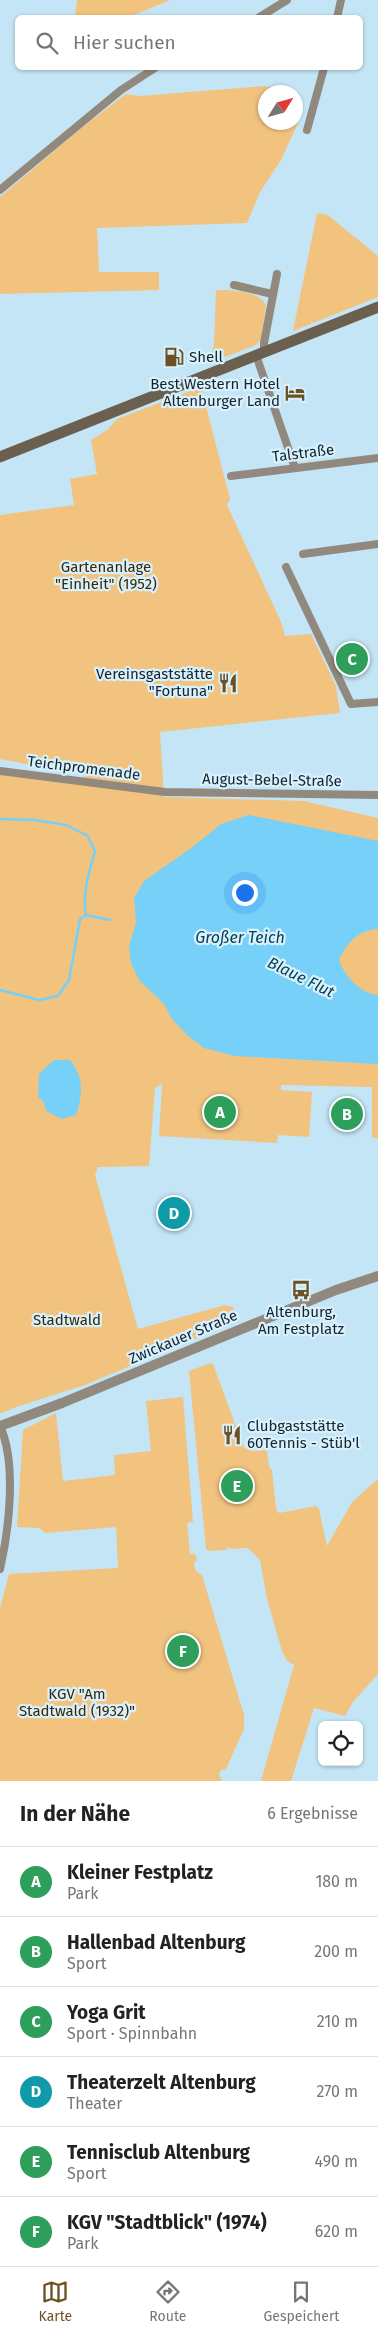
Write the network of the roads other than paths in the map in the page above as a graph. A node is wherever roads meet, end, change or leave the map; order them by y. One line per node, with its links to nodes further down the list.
1 (287, 0): 3 (street)
2 (341, 0): 4 (street)
3 (263, 15)
4 (338, 15)
5 (152, 70): 8 (street)
6 (323, 70): 7 (street)
7 (308, 130)
8 (0, 190)
9 (277, 274): 11 (street)
10 (234, 286): 11 (street)
11 (272, 294): 13 (street)
12 (378, 307): 13 (main road)
13 (260, 354): 14 (main road); 16 (street)
14 (0, 456)
15 (378, 458): 16 (street, Talstraße)
16 (295, 468): 17 (street, Talstraße)
17 (231, 476)
18 (378, 544): 19 (street)
19 (303, 554)
20 (286, 567): 21 (street)
21 (378, 702)
22 (0, 771): 23 (street, Teichpromenade)
23 (165, 792): 24 (street, August-Bebel-Straße)
24 (378, 794)
25 (378, 1276): 26 (street, Zwickauer Straße)
26 (0, 1426): 27 (street)
27 (0, 1568)

